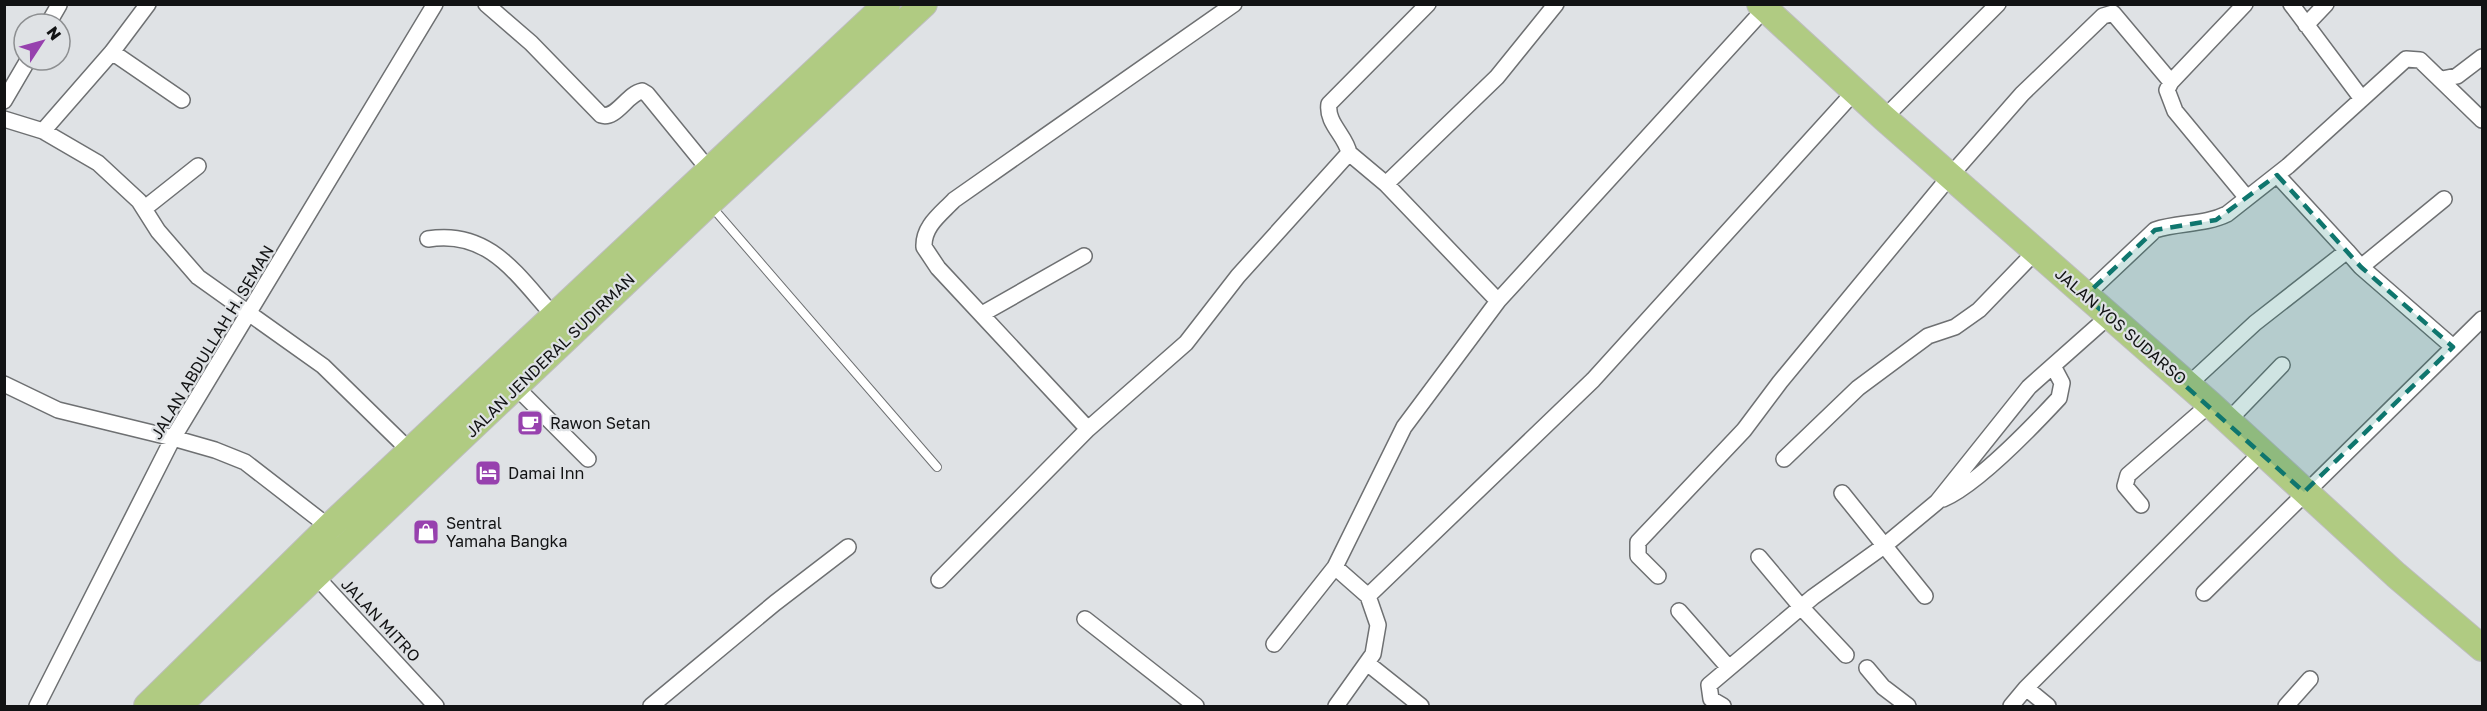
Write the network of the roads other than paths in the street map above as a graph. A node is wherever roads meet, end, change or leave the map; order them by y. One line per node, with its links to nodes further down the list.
1 (148, 4): 15 (street)
2 (435, 4): 48 (street, JALAN ABDULLAH H. SEMAN)
3 (486, 4): 32 (street)
4 (888, 4): 23 (highway, JALAN JENDERAL SUDIRMAN)
5 (924, 4): 25 (highway, JALAN JENDERAL SUDIRMAN)
6 (1234, 4): 47 (street)
7 (1428, 4): 30 (street)
8 (1556, 4): 35 (street)
9 (1998, 4): 26 (street)
10 (2245, 4): 19 (street)
11 (2291, 4): 14 (street)
12 (2326, 4): 14 (street)
13 (1765, 6): 20 (highway, JALAN YOS SUDARSO); 46 (street)
14 (2306, 24): 21 (street)
15 (112, 52): 22 (street); 29 (street)
16 (2482, 57): 18 (street)
17 (21, 72): 24 (street)
18 (2442, 79): 21 (street); 28 (street)
19 (2171, 82): 33 (street); 36 (street)
20 (1856, 90): 26 (highway, JALAN YOS SUDARSO); 80 (street)
21 (2362, 99): 34 (street)
22 (182, 100)
23 (786, 100): 25 (highway); 32 (highway, JALAN JENDERAL SUDIRMAN)
24 (4, 101)
25 (805, 117): 38 (highway, JALAN JENDERAL SUDIRMAN)
26 (1884, 118): 33 (highway, JALAN YOS SUDARSO)
27 (4, 119): 29 (street)
28 (2482, 120)
29 (43, 131): 39 (street)
30 (1349, 153): 35 (street); 59 (street)
31 (198, 166): 39 (street)
32 (709, 170): 49 (highway, JALAN JENDERAL SUDIRMAN)
33 (1951, 175): 41 (highway, JALAN YOS SUDARSO); 77 (street)
34 (2277, 175): 36 (street); 42 (street)
35 (1386, 184): 46 (street)
36 (2247, 198): 45 (street)
37 (2444, 199): 44 (street)
38 (709, 203): 57 (highway, JALAN JENDERAL SUDIRMAN); 65 (lane)
39 (145, 208): 48 (street)
40 (428, 239): 49 (street)
41 (2036, 251): 45 (highway, JALAN YOS SUDARSO); 64 (street)
42 (2347, 251): 44 (street); 56 (street)
43 (1084, 256): 47 (street)
44 (2361, 267): 52 (street)
45 (2085, 296): 50 (highway, JALAN YOS SUDARSO)
46 (1498, 301): 75 (street)
47 (982, 314): 59 (street)
48 (249, 315): 60 (street, JALAN ABDULLAH H. SEMAN); 61 (street)
49 (554, 316): 61 (highway, JALAN JENDERAL SUDIRMAN)
50 (2109, 316): 54 (street); 56 (highway, JALAN YOS SUDARSO)
51 (2482, 318): 52 (street)
52 (2453, 347): 66 (street)
53 (2282, 365): 58 (street)
54 (2053, 366): 68 (street); 68 (street)
55 (4, 384): 60 (street)
56 (2188, 385): 58 (highway, JALAN YOS SUDARSO)
57 (517, 387): 63 (street); 76 (highway, JALAN JENDERAL SUDIRMAN)
58 (2219, 412): 62 (highway, JALAN YOS SUDARSO); 69 (street)
59 (1088, 429): 78 (street)
60 (173, 438): 70 (street); 93 (street, JALAN ABDULLAH H. SEMAN)
61 (410, 451): 70 (highway, JALAN JENDERAL SUDIRMAN)
62 (2262, 452): 66 (highway, JALAN YOS SUDARSO); 92 (street)
63 (588, 459)
64 (1784, 459)
65 (937, 466)
66 (2304, 492): 79 (street); 86 (highway, JALAN YOS SUDARSO)
67 (1842, 493): 71 (street)
68 (1937, 502): 71 (street)
69 (2141, 506)
70 (329, 527): 74 (highway, JALAN JENDERAL SUDIRMAN)
71 (1884, 546): 81 (street); 82 (street)
72 (848, 547): 97 (street)
73 (1759, 557): 82 (street)
74 (297, 559): 76 (street, JALAN MITRO); 94 (highway, JALAN JENDERAL SUDIRMAN)
75 (1335, 567): 80 (street); 85 (street)
76 (316, 576): 95 (highway, JALAN JENDERAL SUDIRMAN); 96 (street, JALAN MITRO)
77 (1658, 576)
78 (939, 580)
79 (2205, 593)
80 (1368, 596): 88 (street)
81 (1925, 596)
82 (1801, 607): 87 (street); 89 (street)
83 (1679, 611): 89 (street)
84 (1085, 619): 98 (street)
85 (1274, 644)
86 (2482, 648)
87 (1846, 655)
88 (1367, 663): 99 (street); 100 (street)
89 (1730, 668): 101 (street)
90 (1868, 668): 102 (street)
91 (2310, 679): 105 (street)
92 (2026, 688): 103 (street); 104 (street)
93 (37, 706)
94 (147, 706)
95 (177, 706)
96 (436, 706)
97 (651, 706)
98 (1196, 706)
99 (1336, 706)
100 (1420, 706)
101 (1723, 706)
102 (1908, 706)
103 (2011, 706)
104 (2048, 706)
105 (2286, 706)

